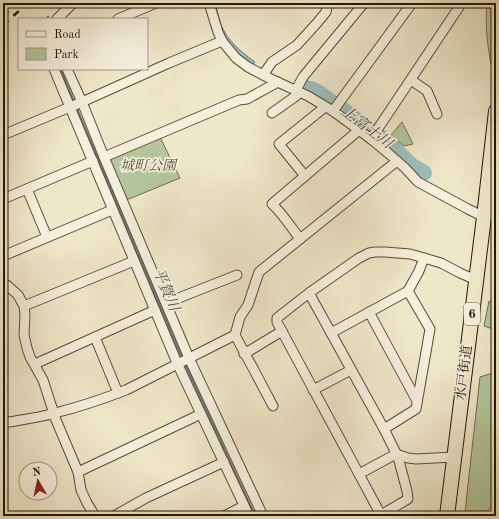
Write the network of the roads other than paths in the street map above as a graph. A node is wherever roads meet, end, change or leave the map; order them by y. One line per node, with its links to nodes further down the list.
1 (73, 3): 8 (street)
2 (156, 3): 9 (street)
3 (209, 3): 10 (street)
4 (328, 3): 13 (street)
5 (364, 3): 16 (street)
6 (412, 3): 19 (street)
7 (456, 3): 14 (street)
8 (58, 18)
9 (120, 18)
10 (222, 40): 13 (street); 17 (street)
11 (54, 70): 18 (street)
12 (67, 70): 17 (street)
13 (263, 75): 15 (street)
14 (411, 80): 22 (street); 25 (street)
15 (278, 82): 16 (street); 26 (street)
16 (298, 91): 19 (street); 21 (street)
17 (82, 102): 18 (street); 26 (street)
18 (70, 107): 24 (street); 27 (street)
19 (329, 109): 23 (street); 29 (street)
20 (496, 111): 33 (highway, 水戸街道 / 6)
21 (272, 114)
22 (437, 114)
23 (359, 130): 25 (street); 29 (street)
24 (3, 135)
25 (371, 139): 28 (street)
26 (104, 157): 44 (street)
27 (93, 161): 30 (street); 32 (street)
28 (397, 161): 33 (street); 35 (street)
29 (305, 176): 35 (street)
30 (27, 189): 31 (street); 34 (street)
31 (3, 199)
32 (112, 210): 34 (street); 38 (street)
33 (484, 217): 40 (highway, 水戸街道 / 6)
34 (48, 237): 36 (street)
35 (300, 239): 50 (street)
36 (3, 256)
37 (424, 258): 40 (street); 42 (street); 43 (street)
38 (134, 261): 45 (street); 46 (street)
39 (237, 275): 44 (street)
40 (476, 280): 66 (highway, 水戸街道 / 6)
41 (3, 283): 45 (street)
42 (408, 291): 47 (street); 59 (street)
43 (309, 293): 48 (street); 49 (street)
44 (166, 303): 53 (street)
45 (24, 306): 54 (street)
46 (155, 310): 51 (street); 55 (street)
47 (369, 312): 49 (street); 59 (street)
48 (282, 332): 52 (street); 57 (street)
49 (331, 332): 56 (street)
50 (235, 335): 52 (street); 53 (street)
51 (95, 337): 54 (street); 58 (street)
52 (244, 354): 60 (street)
53 (189, 358): 55 (street); 75 (street)
54 (35, 364): 61 (street)
55 (177, 364): 58 (street); 62 (street)
56 (352, 370): 57 (street); 64 (street)
57 (313, 390): 69 (street)
58 (118, 393): 61 (street)
59 (417, 401): 64 (street)
60 (273, 406)
61 (54, 414): 63 (street); 68 (street)
62 (201, 414): 67 (street); 68 (street)
63 (3, 423)
64 (384, 429): 65 (street)
65 (396, 454): 66 (street); 69 (street); 69 (street)
66 (454, 457): 76 (highway, 水戸街道 / 6)
67 (224, 462): 70 (street); 72 (street)
68 (78, 472): 71 (street)
69 (359, 474)
70 (244, 506): 73 (street); 74 (street)
71 (95, 516)
72 (114, 516)
73 (224, 516)
74 (248, 516)
75 (262, 516)
76 (447, 516)

